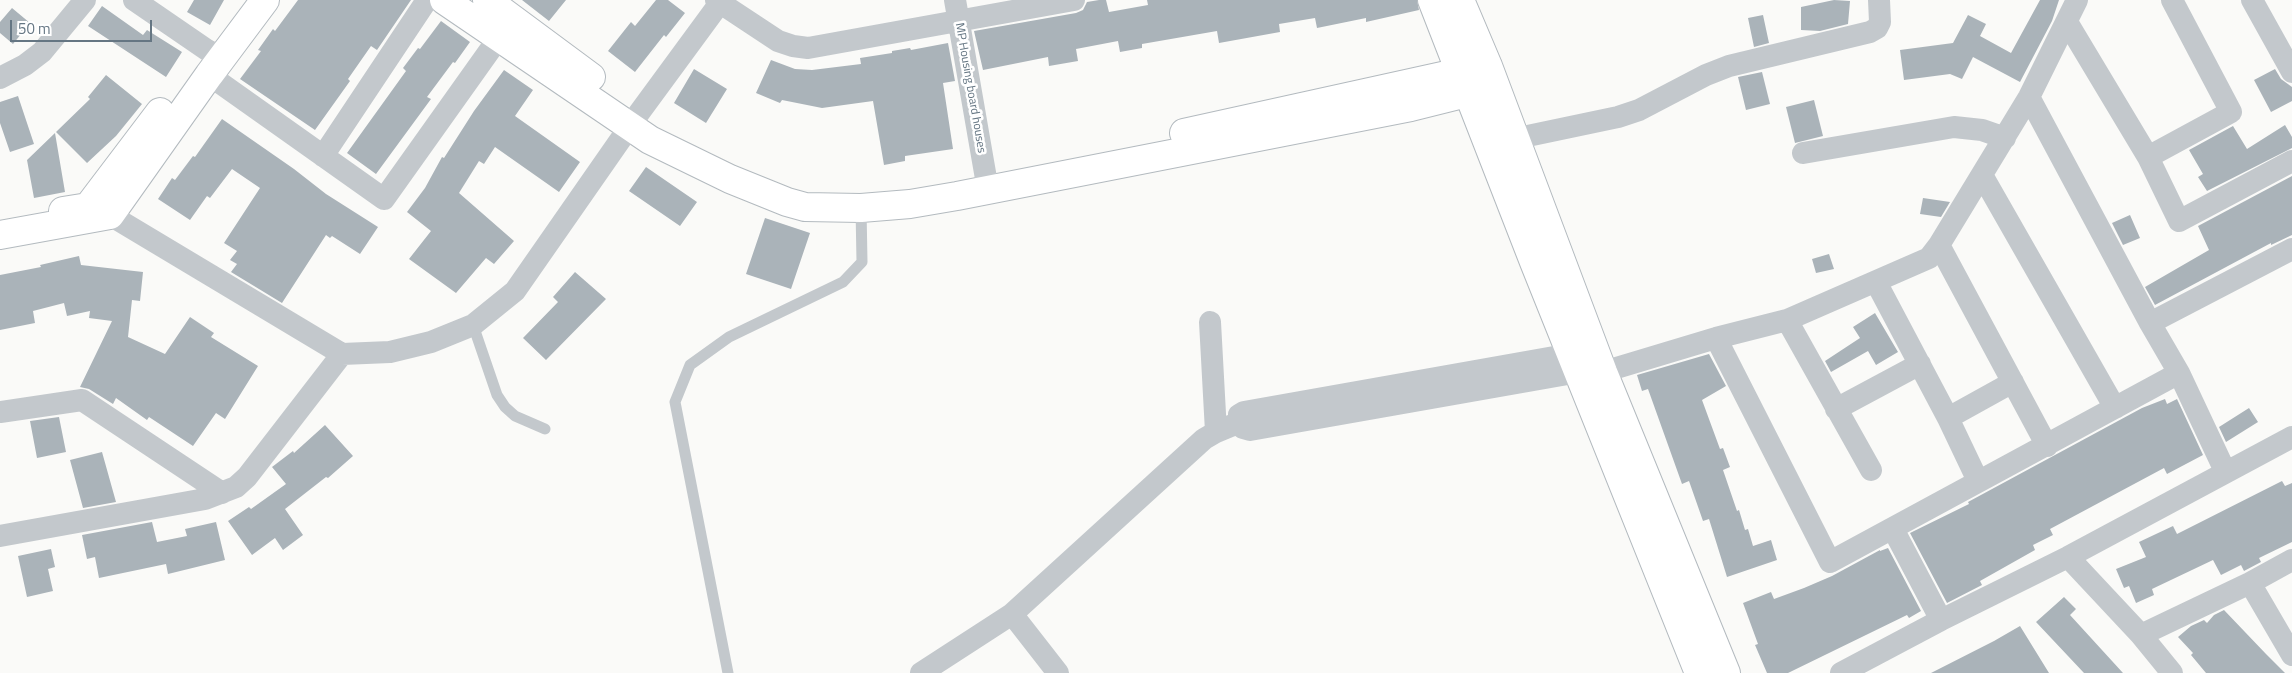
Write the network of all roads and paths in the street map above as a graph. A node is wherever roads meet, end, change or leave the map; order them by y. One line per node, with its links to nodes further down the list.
1 (84, 0): 23 (street)
2 (134, 0): 20 (street)
3 (244, 0): 20 (street)
4 (265, 0): 20 (street)
5 (427, 0): 30 (street)
6 (444, 0): 18 (street)
7 (488, 0): 26 (street)
8 (1074, 0): 16 (street)
9 (1432, 0): 24 (street)
10 (1460, 0): 22 (street)
11 (1879, 0): 28 (street)
12 (2172, 0): 31 (street)
13 (2252, 0): 19 (street)
14 (720, 1): 16 (street); 26 (street)
15 (2081, 1): 17 (street)
16 (956, 10): 34 (street, MP Housing board houses)
17 (2067, 22): 25 (street); 31 (street)
18 (500, 36): 26 (street); 30 (street)
19 (2285, 40): 21 (street)
20 (212, 61): 30 (street); 36 (street)
21 (2292, 72)
22 (1491, 76): 24 (street); 28 (street)
23 (0, 78)
24 (1465, 83): 28 (street); 34 (street)
25 (2029, 97): 27 (street); 44 (street)
26 (635, 119): 34 (street); 35 (street); 45 (street)
27 (2005, 138): 29 (street); 33 (street)
28 (1501, 142): 49 (street); 49 (street)
29 (1803, 154)
30 (322, 156)
31 (2148, 157): 32 (street)
32 (2292, 162)
33 (1982, 174): 39 (street); 52 (street)
34 (987, 183): 35 (street)
35 (862, 208): 74 (lane)
36 (99, 211): 37 (street); 38 (street); 47 (street)
37 (0, 222)
38 (0, 235)
39 (1940, 245): 41 (street); 51 (street)
40 (2292, 248): 44 (street)
41 (1876, 282): 42 (street); 48 (street)
42 (1787, 320): 46 (street); 53 (street)
43 (1210, 322): 57 (street)
44 (2150, 323): 50 (street)
45 (474, 325): 47 (street); 56 (lane)
46 (1716, 338): 49 (street); 64 (street)
47 (342, 354): 63 (street)
48 (1920, 364): 53 (street); 55 (street)
49 (1584, 370): 57 (street); 76 (street); 77 (street)
50 (2179, 373): 52 (street); 61 (street)
51 (2012, 382): 55 (street); 59 (street)
52 (2115, 408): 59 (street)
53 (1836, 409): 60 (street)
54 (0, 412): 63 (street)
55 (1948, 418): 62 (street)
56 (545, 429)
57 (1216, 432): 69 (street)
58 (2292, 437): 61 (street)
59 (2047, 446): 62 (street)
60 (1871, 470)
61 (2225, 472): 66 (street)
62 (1978, 481): 64 (street)
63 (222, 493): 65 (street)
64 (1893, 529): 70 (street)
65 (0, 536)
66 (2068, 557): 70 (street); 71 (street)
67 (2292, 560): 68 (street)
68 (2250, 584): 71 (street); 72 (street)
69 (1012, 614): 73 (street); 75 (street)
70 (1941, 620): 78 (street)
71 (2141, 635): 79 (street)
72 (2290, 650)
73 (929, 671)
74 (728, 673)
75 (1058, 673)
76 (1698, 673)
77 (1726, 673)
78 (1841, 673)
79 (2172, 673)

